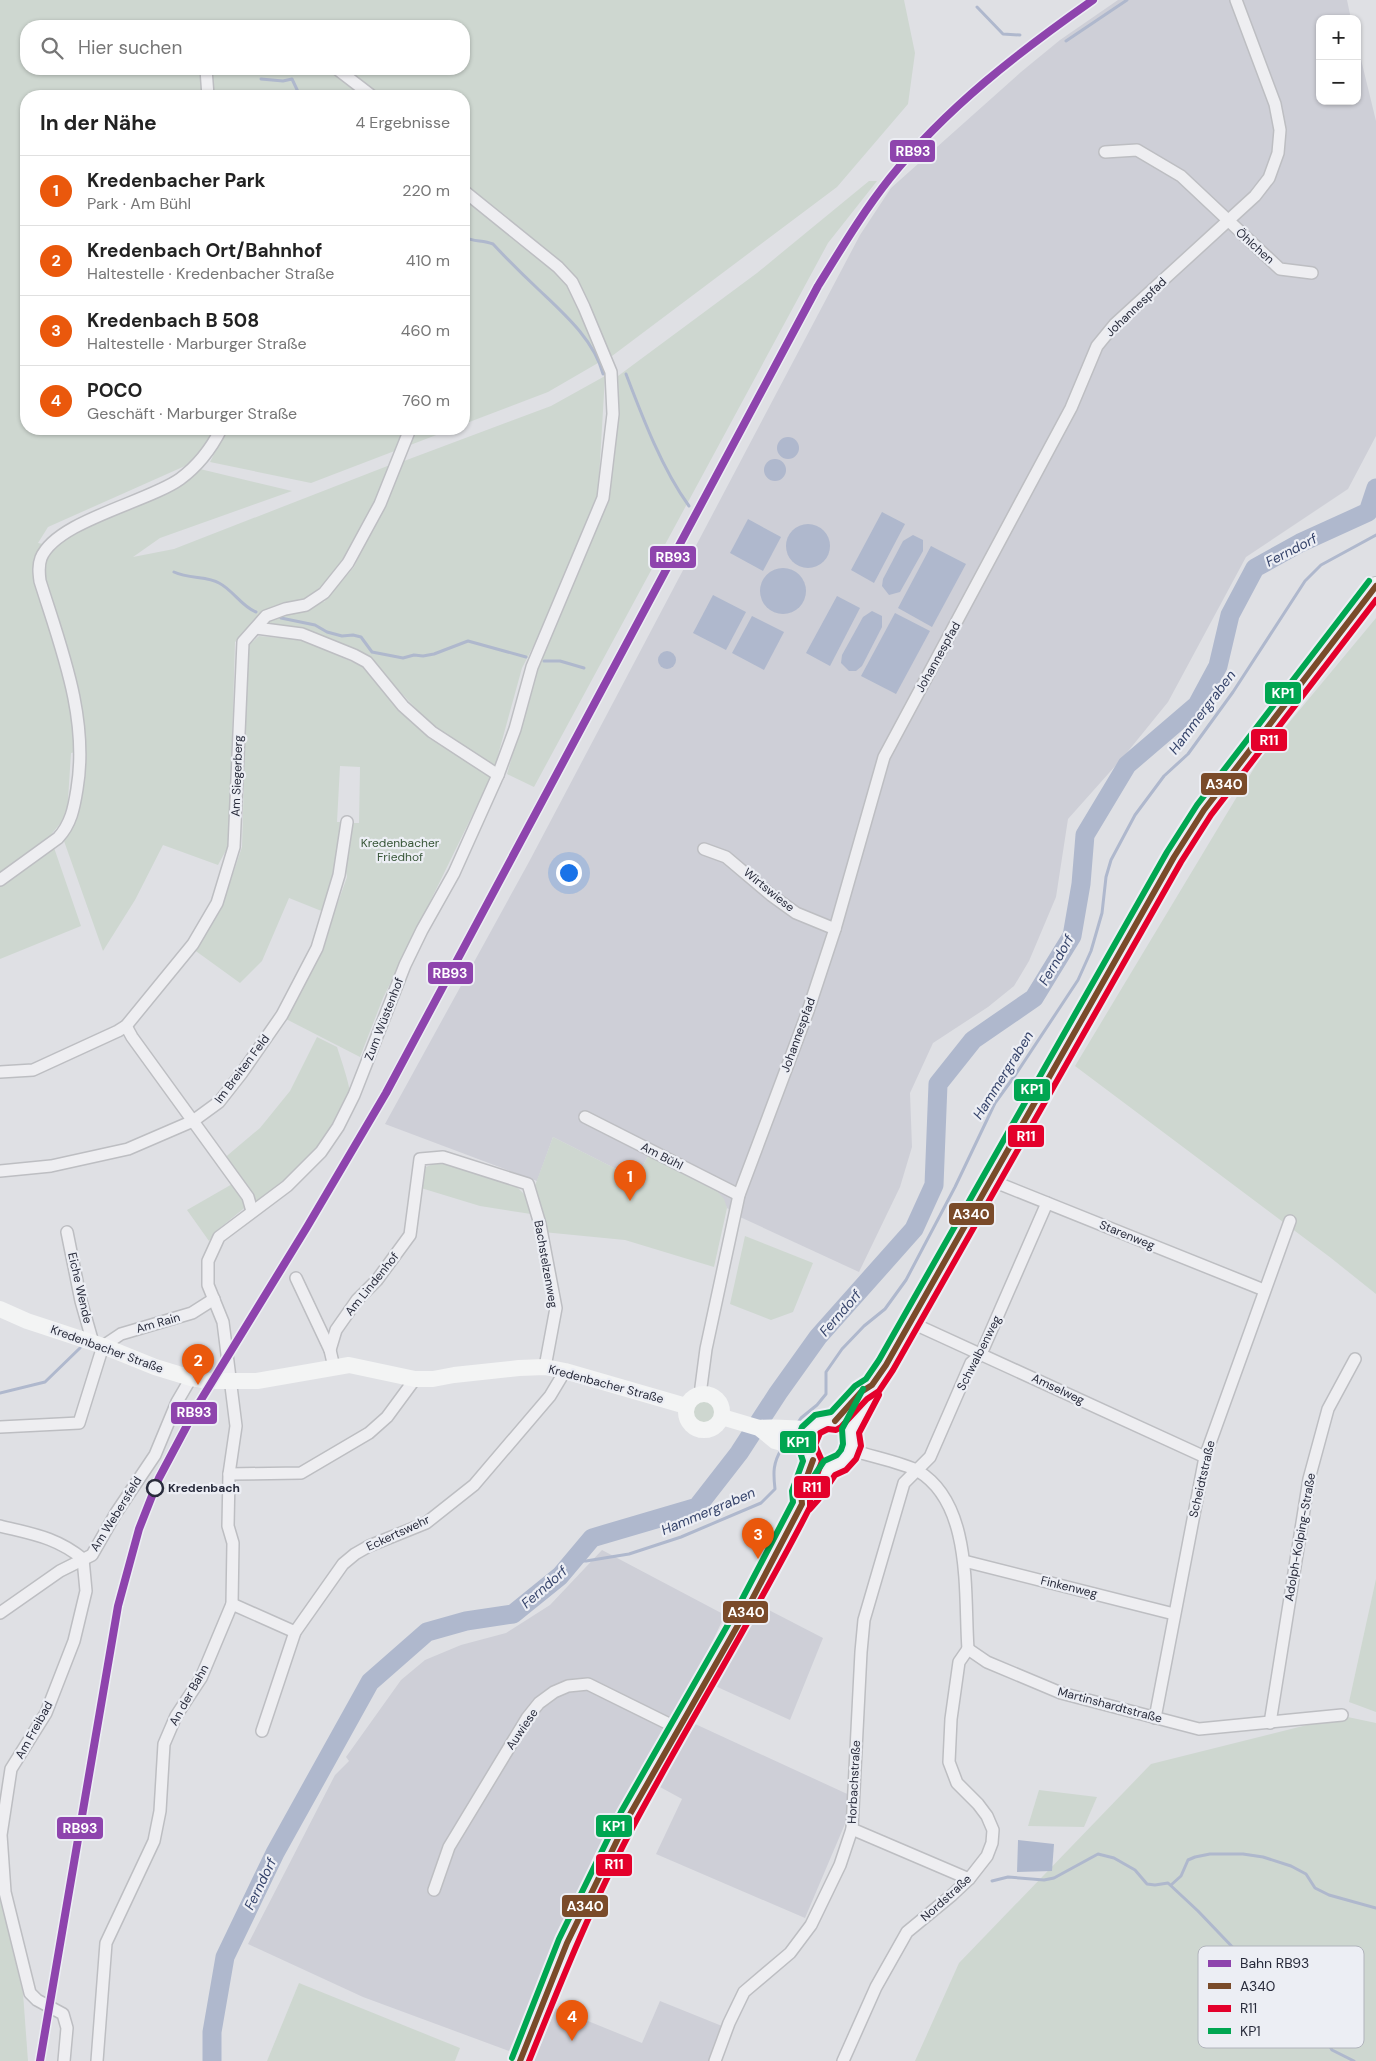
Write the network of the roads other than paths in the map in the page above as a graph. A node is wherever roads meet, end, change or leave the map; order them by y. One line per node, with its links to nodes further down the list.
1 (1236, 0): 8 (street, Johannespfad)
2 (206, 75): 4 (street)
3 (345, 75): 5 (street)
4 (208, 90)
5 (364, 90)
6 (1105, 152): 8 (street, Öhlchen)
7 (470, 198): 14 (street, Zum Wüstenhof)
8 (1228, 222): 9 (street, Öhlchen); 18 (street, Johannespfad)
9 (1312, 273)
10 (218, 435): 17 (street)
11 (408, 435): 13 (street, Am Siegerberg)
12 (1376, 586): 24 (main road)
13 (256, 628): 14 (street); 19 (street, Am Siegerberg)
14 (498, 775): 28 (street, Zum Wüstenhof)
15 (347, 822): 22 (street, Im Breiten Feld)
16 (704, 849): 18 (street, Wirtswiese)
17 (0, 880)
18 (835, 929): 26 (street, Johannespfad)
19 (126, 1026): 20 (street, Am Siegerberg); 22 (street)
20 (0, 1072)
21 (585, 1117): 26 (street, Am Bühl)
22 (193, 1121): 23 (street, Im Breiten Feld); 28 (street)
23 (0, 1171)
24 (990, 1180): 27 (street, Starenweg); 35 (main road)
25 (530, 1191): 37 (street, Am Lindenhof); 41 (street, Bachstelzenweg)
26 (739, 1195): 47 (street, Johannespfad)
27 (1047, 1203): 32 (street, Starenweg); 38 (street, Schwalbenweg)
28 (252, 1211): 33 (street, Zum Wüstenhof)
29 (1290, 1221): 32 (street, Scheidtstraße)
30 (67, 1232): 36 (street, Eiche Wende)
31 (296, 1278): 37 (street)
32 (1264, 1290): 57 (street, Scheidtstraße)
33 (214, 1299): 36 (street, Am Rain); 45 (street, Zum Wüstenhof)
34 (0, 1309): 36 (main road, Kredenbacher Straße)
35 (910, 1322): 38 (street, Amselweg); 46 (main road)
36 (98, 1345): 43 (main road, Kredenbacher Straße); 51 (street)
37 (330, 1350): 40 (street)
38 (981, 1354): 57 (street, Amselweg); 59 (street, Schwalbenweg)
39 (1355, 1359): 72 (street, Adolph-Kolping-Straße)
40 (334, 1367): 44 (main road, Kredenbacher Straße); 45 (main road, Kredenbacher Straße)
41 (544, 1368): 42 (main road, Kredenbacher Straße); 44 (main road, Kredenbacher Straße)
42 (565, 1371): 48 (main road, Kredenbacher Straße); 68 (street, Eckertswehr)
43 (191, 1378): 45 (main road, Kredenbacher Straße); 63 (street, Am Webersfeld)
44 (415, 1378): 60 (street)
45 (230, 1382): 60 (street, An der Bahn)
46 (872, 1385): 50 (main road); 54 (main road)
47 (702, 1393): 48 (main road); 49 (main road)
48 (686, 1406): 49 (main road)
49 (722, 1416): 52 (main road)
50 (835, 1421): 53 (main road); 54 (main road)
51 (0, 1428)
52 (759, 1428): 53 (main road); 56 (main road)
53 (811, 1429): 56 (main road)
54 (850, 1432): 55 (main road)
55 (852, 1450): 58 (main road); 59 (street)
56 (810, 1455): 58 (main road); 61 (main road)
57 (1205, 1457): 67 (street, Scheidtstraße)
58 (830, 1467): 61 (main road)
59 (916, 1470): 64 (street); 75 (street, Horbachstraße)
60 (229, 1474): 65 (street, An der Bahn)
61 (802, 1504): 73 (main road)
62 (0, 1526): 63 (street)
63 (83, 1560): 66 (street, Am Webersfeld); 78 (street, Am Freibad)
64 (964, 1561): 67 (street, Finkenweg); 69 (street)
65 (232, 1604): 68 (street); 81 (street, An der Bahn)
66 (0, 1613)
67 (1174, 1614): 71 (street, Scheidtstraße)
68 (295, 1632): 74 (street, Eckertswehr)
69 (968, 1649): 71 (street, Martinshardtstraße); 77 (street, Nordstraße)
70 (1342, 1715): 72 (street, Martinshardtstraße)
71 (1155, 1718): 72 (street, Martinshardtstraße)
72 (1270, 1723)
73 (679, 1729): 79 (street, Auwiese); 82 (main road)
74 (262, 1731)
75 (852, 1829): 77 (street); 83 (street, Horbachstraße)
76 (0, 1866): 78 (street)
77 (969, 1878): 84 (street, Nordstraße)
78 (4, 1882): 80 (street, Am Freibad)
79 (434, 1890)
80 (64, 2061)
81 (97, 2061)
82 (520, 2061)
83 (715, 2061)
84 (843, 2061)

